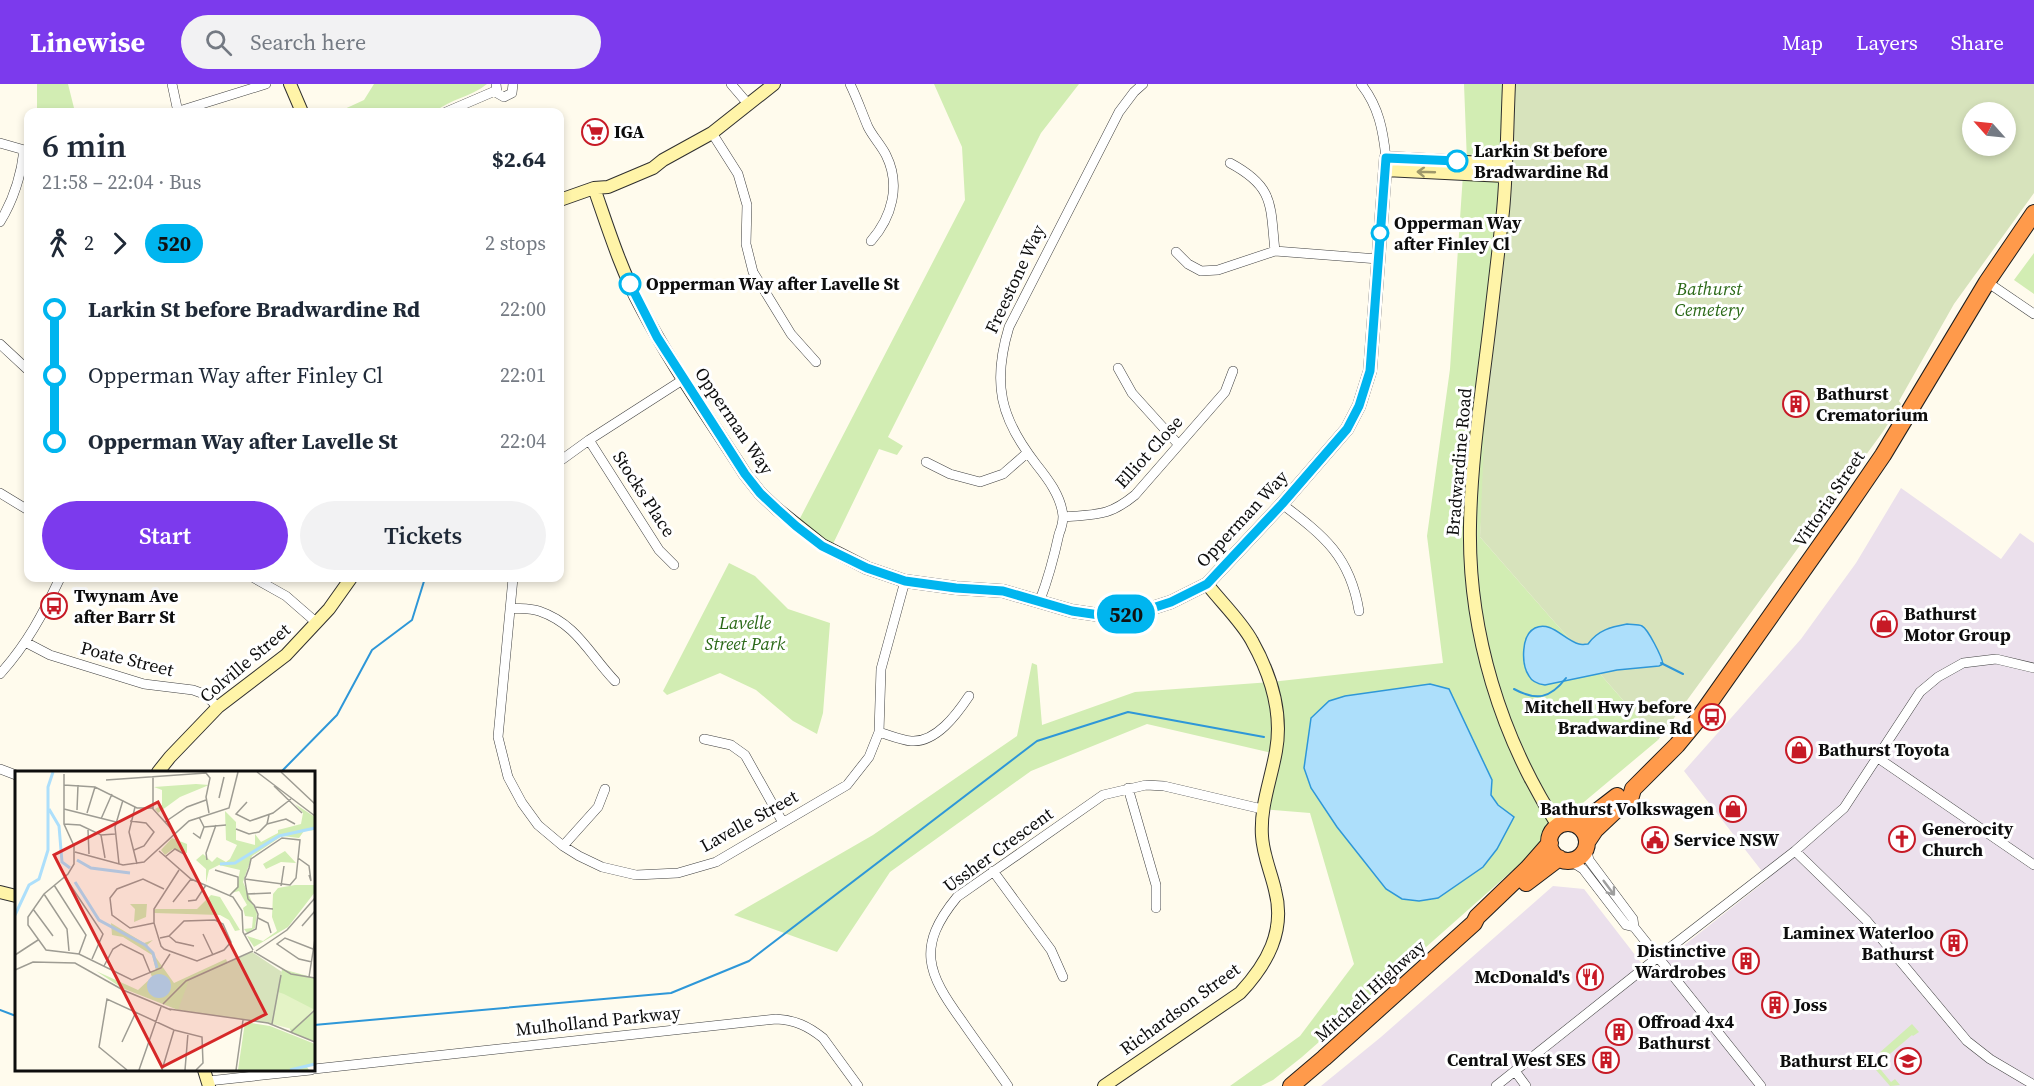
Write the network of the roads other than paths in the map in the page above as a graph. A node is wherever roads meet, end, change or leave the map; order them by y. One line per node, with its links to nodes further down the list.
1 (172, 84): 13 (street)
2 (266, 84): 14 (street)
3 (290, 84): 15 (street)
4 (513, 84): 11 (street)
5 (731, 84): 12 (street)
6 (774, 84): 12 (street)
7 (850, 84): 28 (street)
8 (1143, 84): 42 (street, Freestone Way)
9 (1361, 84): 22 (street)
10 (1509, 84): 23 (street, Bradwardine Road)
11 (496, 87): 16 (street)
12 (749, 105): 17 (street)
13 (176, 108)
14 (190, 108)
15 (300, 108)
16 (455, 108)
17 (712, 133): 24 (street); 35 (street)
18 (0, 143): 19 (street)
19 (24, 149)
20 (24, 162): 27 (street)
21 (1230, 163): 29 (street)
22 (1386, 164): 23 (street); 31 (street, Opperman Way)
23 (1505, 170): 77 (street, Bradwardine Road)
24 (594, 188): 25 (street); 39 (street, Opperman Way)
25 (564, 199)
26 (2034, 213): 32 (highway, Vittoria Street)
27 (0, 222)
28 (871, 241)
29 (1275, 251): 30 (street); 31 (street)
30 (1176, 252)
31 (1378, 259): 46 (street, Opperman Way)
32 (1987, 282): 33 (street); 74 (highway, Vittoria Street)
33 (2034, 314)
34 (0, 344): 36 (street)
35 (816, 362)
36 (24, 366)
37 (1118, 368): 41 (street)
38 (1233, 370): 41 (street, Elliot Close)
39 (684, 379): 40 (street); 50 (street, Opperman Way)
40 (589, 440): 43 (street); 49 (street, Stocks Place)
41 (1178, 444): 48 (street, Elliot Close)
42 (1027, 453): 44 (street); 48 (street, Freestone Way)
43 (564, 458)
44 (926, 462)
45 (0, 493): 47 (street)
46 (1282, 504): 55 (street, Opperman Way); 58 (street)
47 (24, 508)
48 (1063, 517): 56 (street, Freestone Way)
49 (674, 565)
50 (905, 581): 56 (street, Opperman Way); 66 (street, Lavelle Street)
51 (58, 582): 60 (street)
52 (261, 582): 59 (street)
53 (348, 582): 59 (street, Colville Street)
54 (513, 582): 57 (street, Lavelle Street)
55 (1207, 584): 56 (street, Opperman Way); 75 (street, Richardson Street)
56 (1040, 600)
57 (510, 608): 63 (street); 80 (street, Lavelle Street)
58 (1359, 611)
59 (317, 623): 65 (street, Colville Street)
60 (27, 643): 62 (street); 65 (street, Poate Street)
61 (2034, 668): 68 (street)
62 (0, 674)
63 (615, 681)
64 (969, 696): 66 (street)
65 (218, 707): 70 (street, Colville Street)
66 (879, 732): 76 (street, Lavelle Street)
67 (704, 739): 76 (street)
68 (1878, 758): 81 (street); 83 (street)
69 (0, 769): 71 (street)
70 (159, 771)
71 (15, 775)
72 (1128, 788): 75 (street, Ussher Crescent); 84 (street, Ussher Crescent); 87 (street)
73 (605, 789): 80 (street)
74 (1633, 789): 77 (highway, Vittoria Street); 79 (highway, Vittoria Street)
75 (1262, 809): 99 (street, Richardson Street)
76 (783, 821): 80 (street, Lavelle Street)
77 (1566, 825): 78 (highway); 79 (highway)
78 (1550, 843): 82 (highway); 88 (highway, Mitchell Highway)
79 (1586, 844): 82 (highway); 89 (street, one-way to 89)
80 (563, 846)
81 (1796, 851): 90 (street); 96 (street)
82 (1564, 859): 88 (highway, Mitchell Highway); 89 (street)
83 (2034, 865)
84 (993, 871): 91 (street); 98 (street, Ussher Crescent)
85 (0, 892): 86 (street)
86 (15, 896)
87 (1156, 908)
88 (1474, 923): 100 (highway, Mitchell Highway)
89 (1634, 927): 90 (street)
90 (1658, 957): 94 (street); 103 (street)
91 (1063, 977)
92 (315, 1069): 97 (street, Mulholland Parkway)
93 (291, 1071): 95 (street, Mulholland Parkway)
94 (1515, 1071): 101 (street); 102 (street)
95 (207, 1079)
96 (2034, 1085)
97 (858, 1086)
98 (1008, 1086)
99 (1104, 1086)
100 (1291, 1086)
101 (1496, 1086)
102 (1526, 1086)
103 (1761, 1086)

